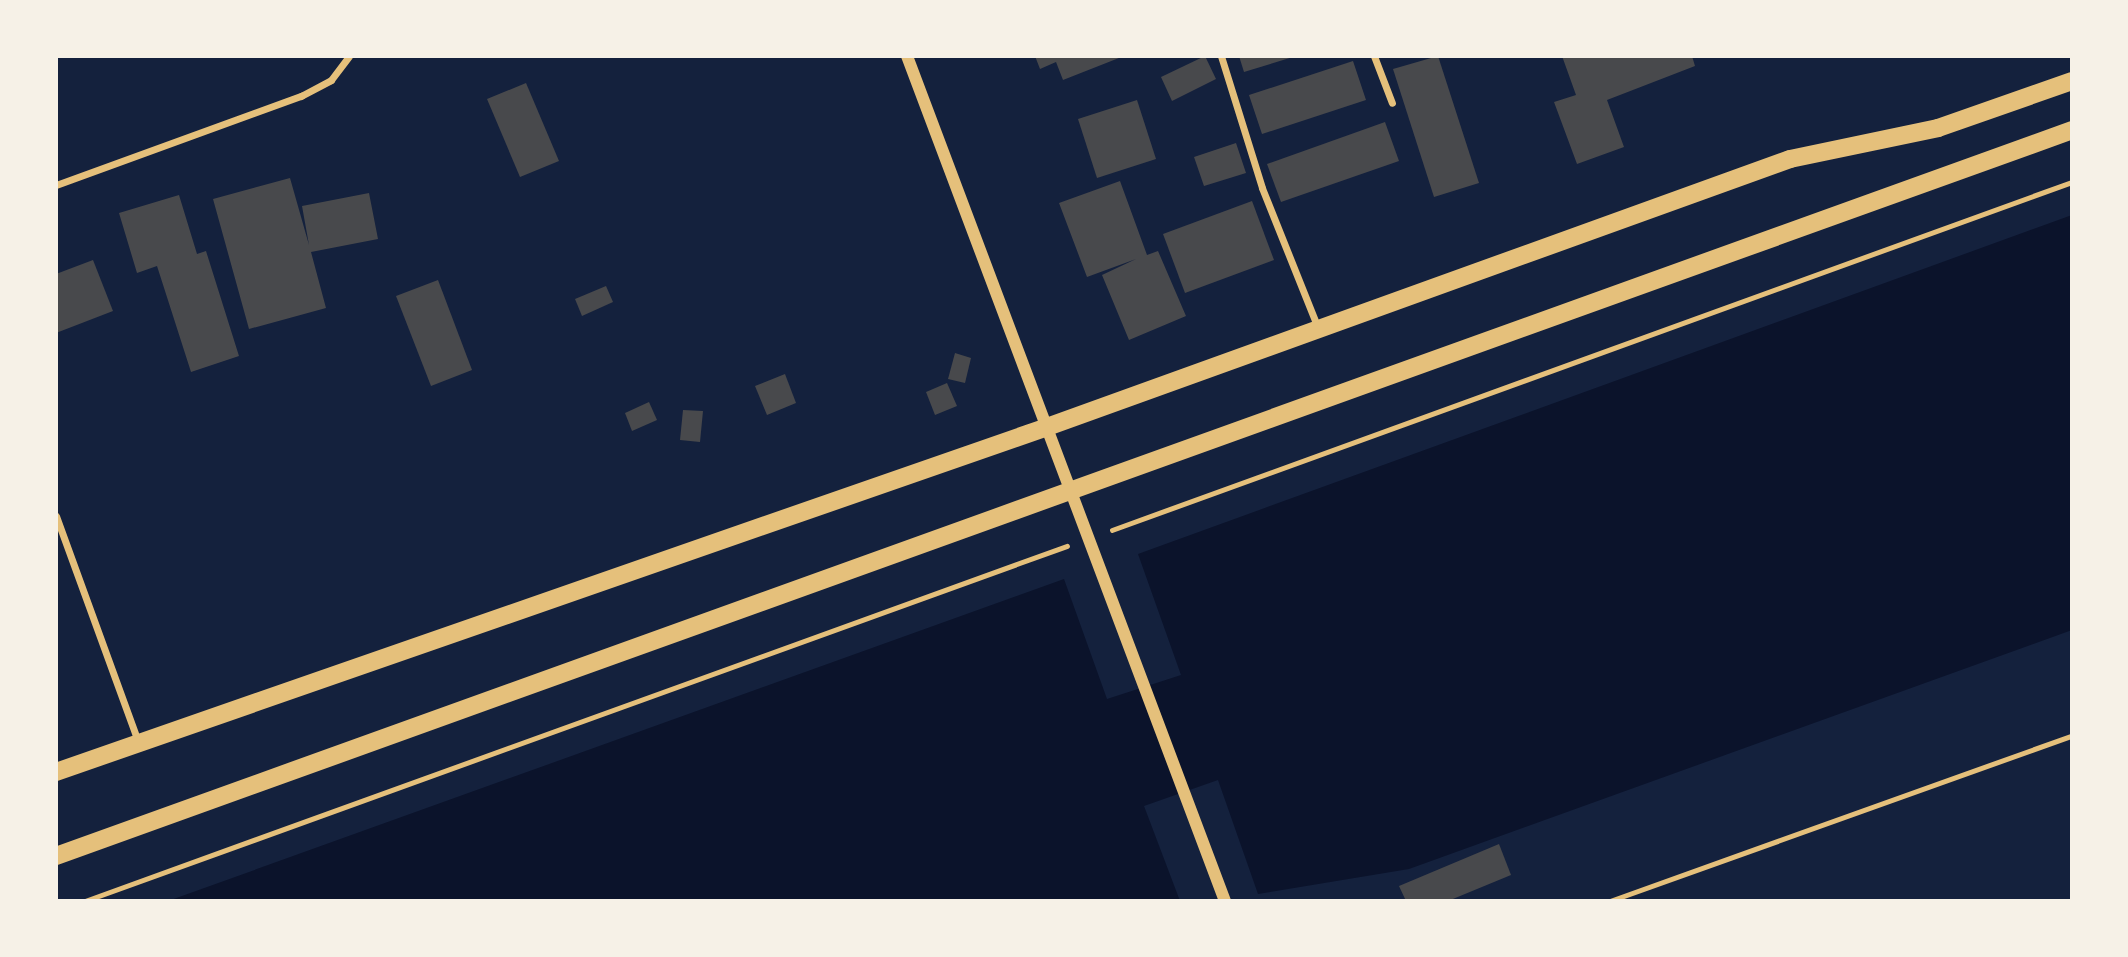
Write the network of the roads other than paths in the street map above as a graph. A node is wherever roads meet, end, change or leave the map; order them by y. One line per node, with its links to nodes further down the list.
1 (349, 56): 8 (street)
2 (907, 56): 10 (street)
3 (1221, 56): 9 (street)
4 (1374, 56): 6 (street)
5 (2072, 81): 9 (main road)
6 (1392, 103)
7 (2072, 130): 11 (main road)
8 (56, 185)
9 (1318, 329): 10 (main road)
10 (1047, 427): 11 (street); 13 (main road)
11 (1072, 492): 15 (main road); 16 (street)
12 (56, 516): 13 (street)
13 (139, 742): 14 (main road)
14 (56, 772)
15 (56, 856)
16 (1225, 901)

